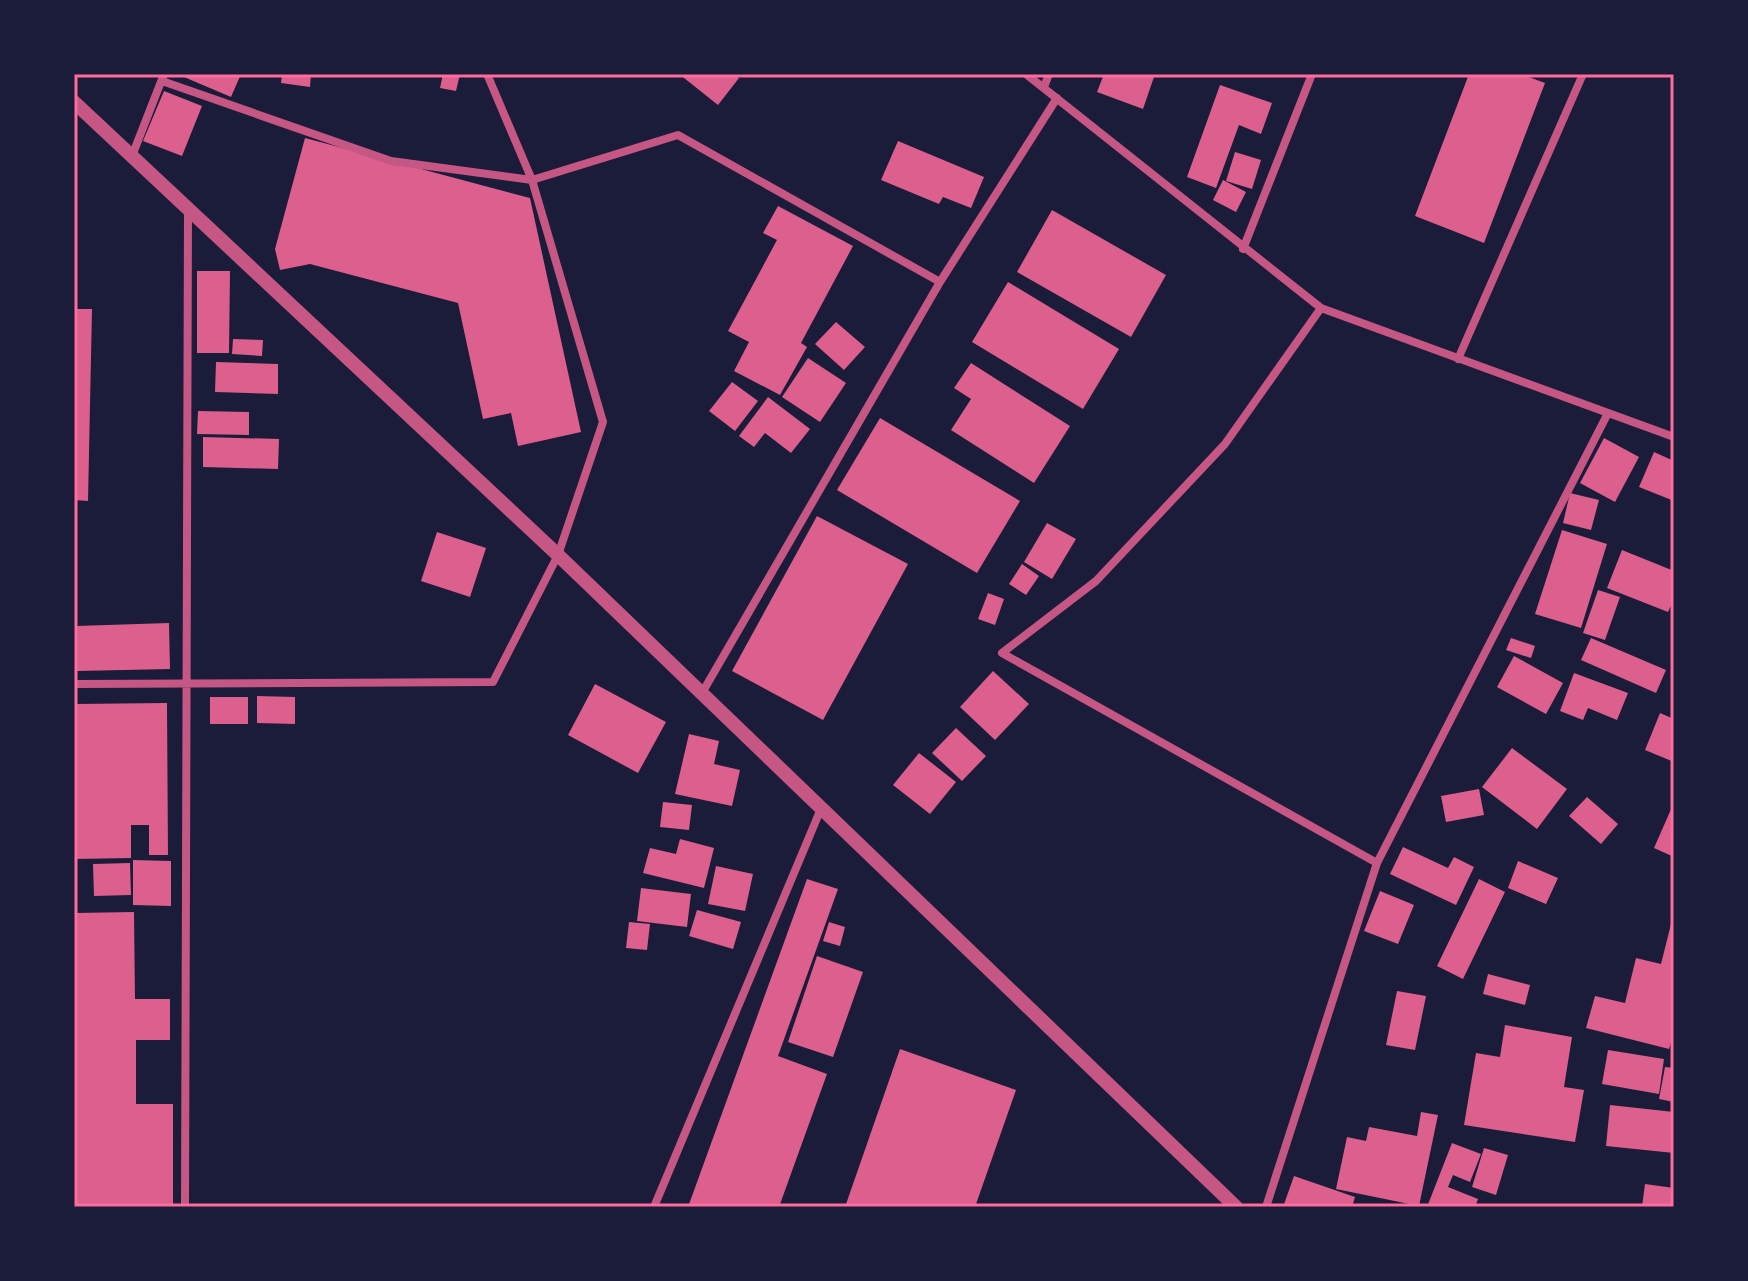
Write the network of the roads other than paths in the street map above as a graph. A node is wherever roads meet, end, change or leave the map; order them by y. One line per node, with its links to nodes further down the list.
1 (487, 74): 11 (street)
2 (1026, 74): 7 (street)
3 (1049, 74): 7 (street)
4 (1312, 74): 13 (street)
5 (1583, 74): 16 (street)
6 (163, 78): 10 (street); 11 (street)
7 (1044, 87): 8 (street)
8 (1057, 98): 13 (street); 14 (street)
9 (74, 102): 10 (street)
10 (131, 157): 12 (street)
11 (532, 180): 14 (street); 19 (street)
12 (188, 211): 19 (street); 21 (street)
13 (1243, 249): 15 (street)
14 (940, 282): 22 (street)
15 (1321, 308): 16 (street); 24 (street)
16 (1458, 359): 17 (street)
17 (1607, 415): 18 (street); 24 (street)
18 (1674, 437)
19 (558, 555): 21 (street); 22 (street)
20 (74, 684): 21 (street)
21 (186, 684): 25 (street)
22 (702, 693): 23 (street)
23 (820, 811): 26 (street); 27 (street)
24 (1377, 863): 28 (street)
25 (185, 1207)
26 (654, 1207)
27 (1236, 1207)
28 (1266, 1207)

